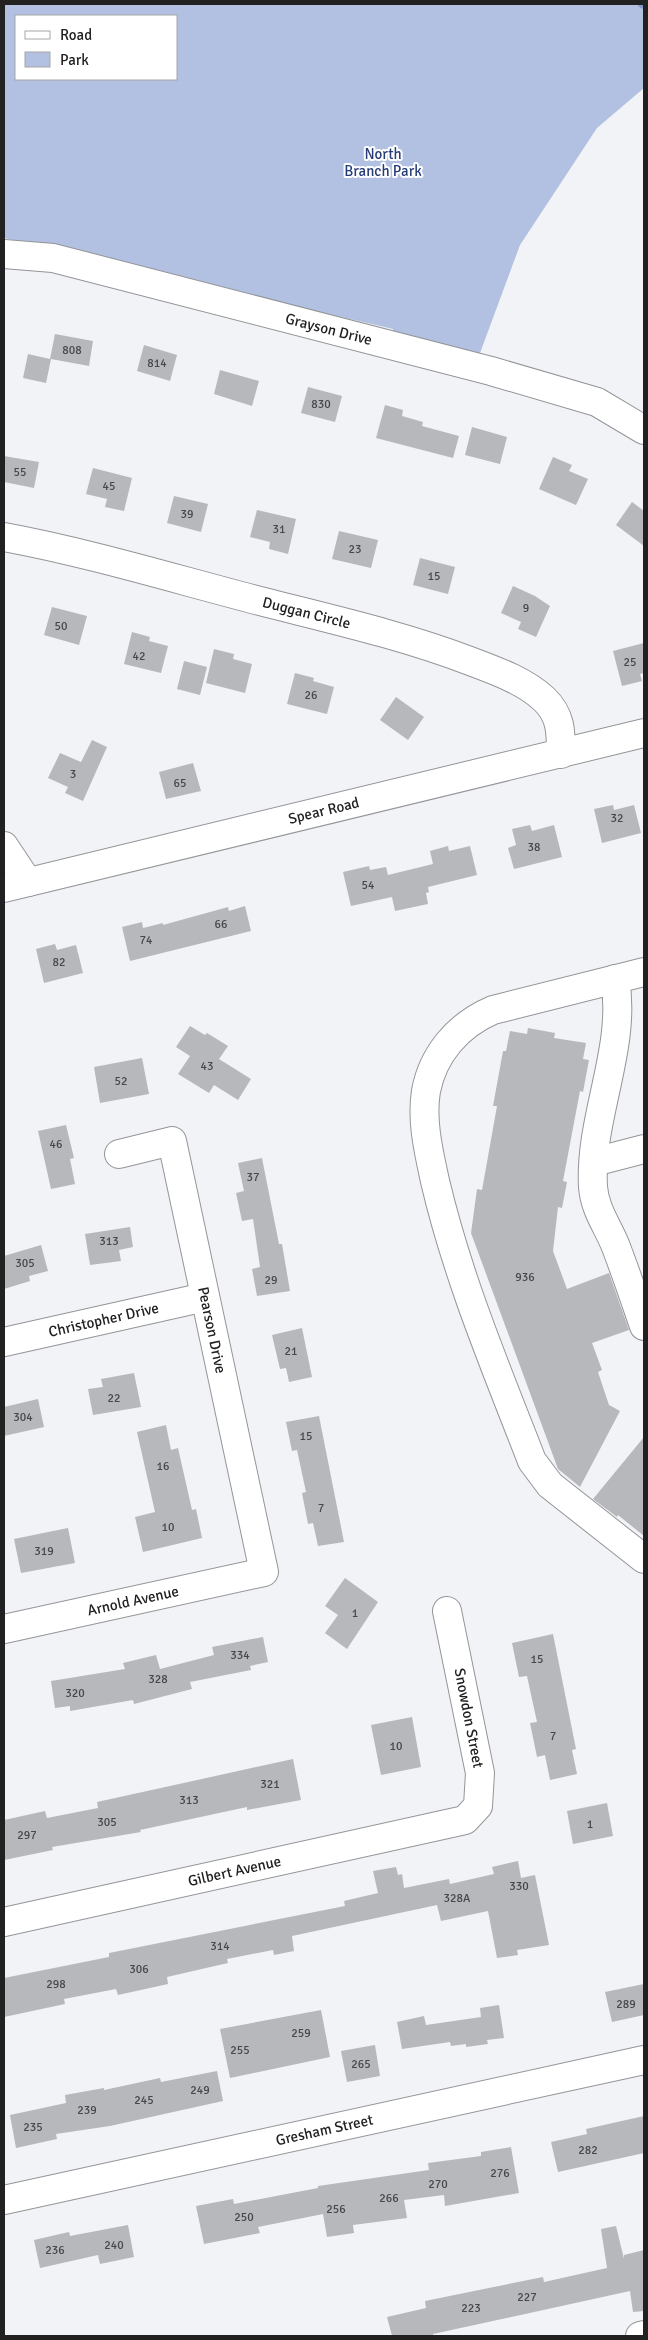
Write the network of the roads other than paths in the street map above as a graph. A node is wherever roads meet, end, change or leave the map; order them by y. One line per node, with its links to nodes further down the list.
1 (4, 254): 2 (street, Grayson Drive)
2 (644, 430)
3 (4, 538): 5 (street, Duggan Circle)
4 (644, 733): 5 (street, Spear Road)
5 (561, 754): 7 (street, Spear Road)
6 (4, 846): 7 (street)
7 (16, 885)
8 (644, 972): 9 (street)
9 (614, 979): 12 (street); 16 (street)
10 (644, 1149): 12 (street)
11 (119, 1154): 13 (street, Pearson Drive)
12 (594, 1162): 14 (street)
13 (205, 1297): 15 (street, Christopher Drive); 17 (street, Pearson Drive)
14 (644, 1326)
15 (4, 1342)
16 (644, 1559)
17 (264, 1572): 19 (street, Arnold Avenue)
18 (447, 1611): 20 (street, Snowdon Street)
19 (4, 1629)
20 (465, 1820): 21 (street, Gilbert Avenue)
21 (4, 1922)
22 (644, 2060): 23 (street, Gresham Street)
23 (4, 2200)
24 (644, 2335): 25 (street)
25 (640, 2336)

